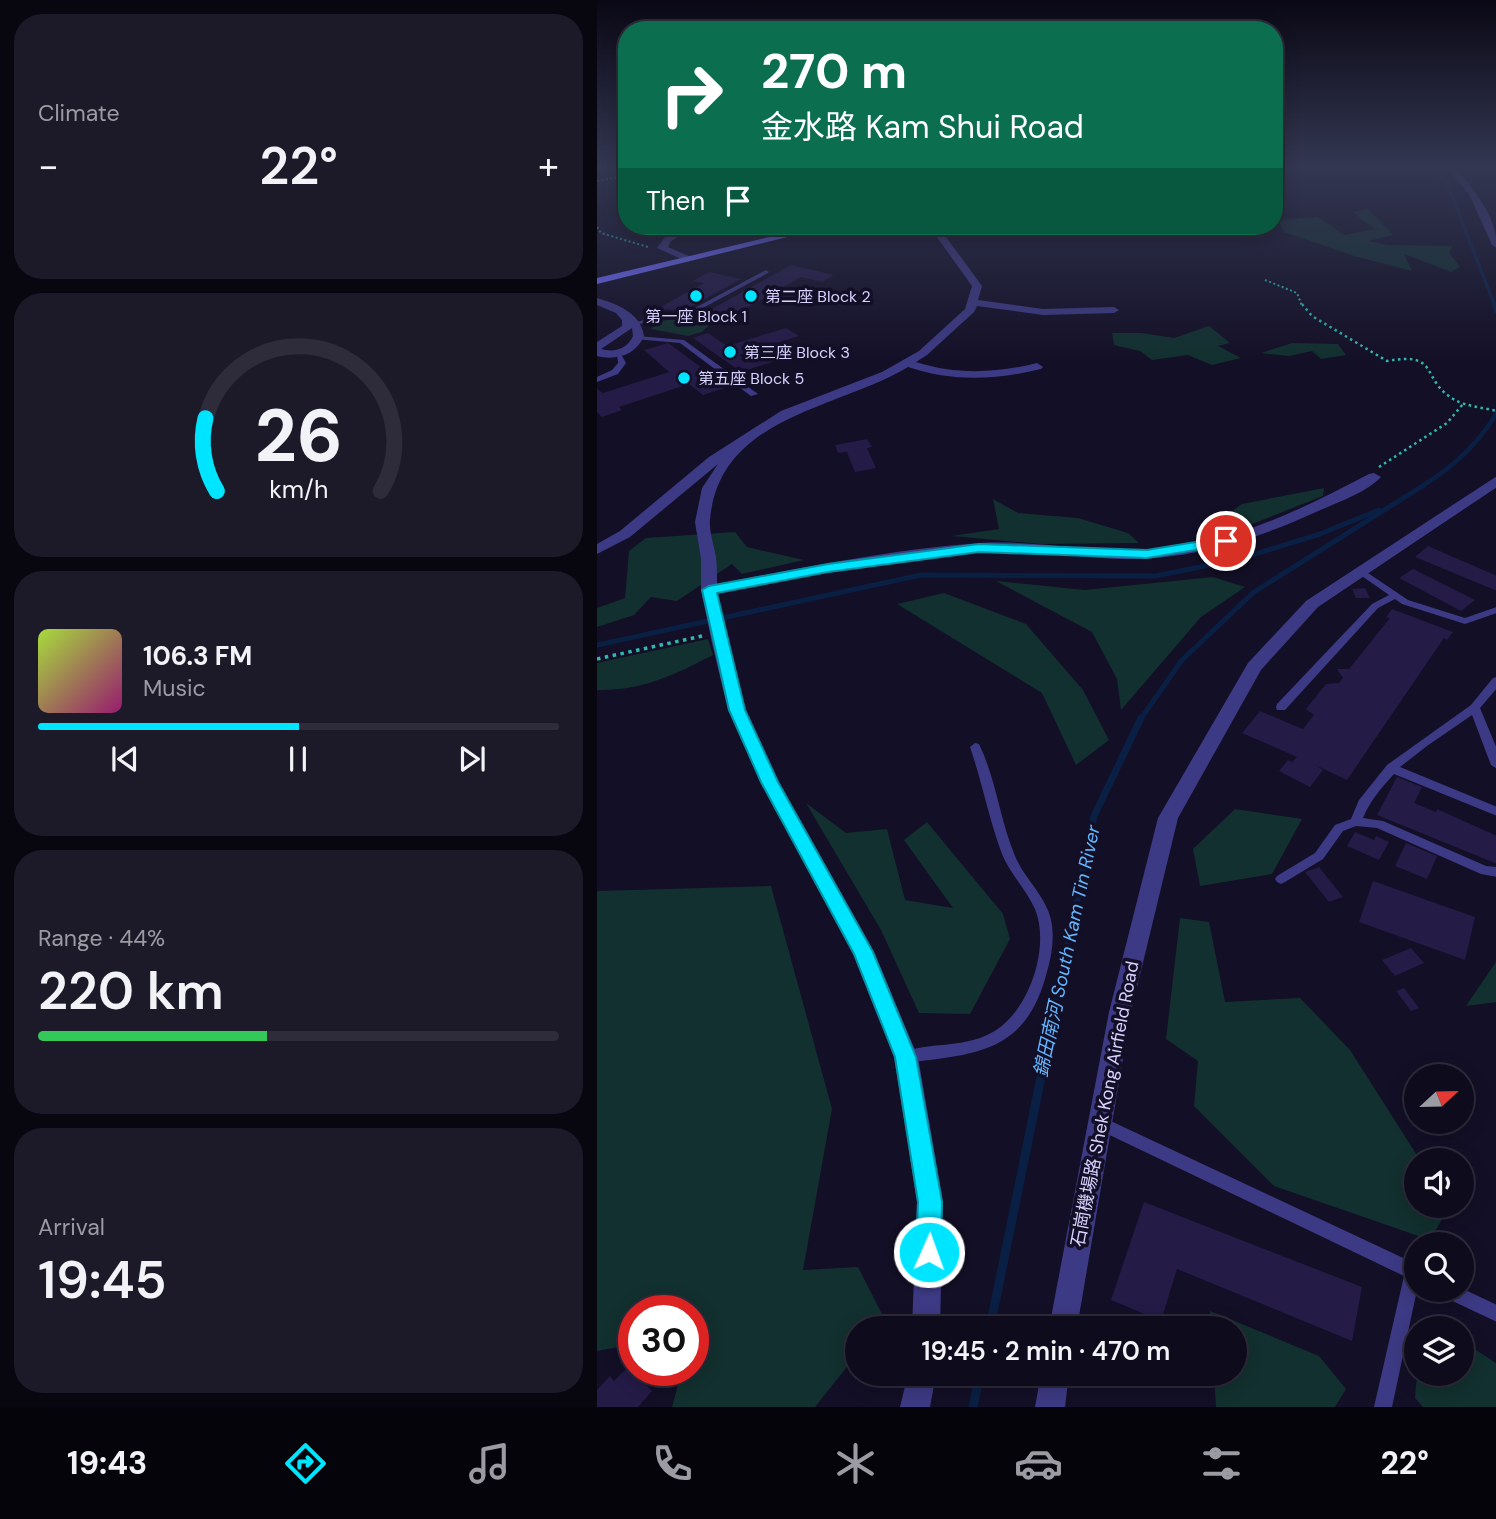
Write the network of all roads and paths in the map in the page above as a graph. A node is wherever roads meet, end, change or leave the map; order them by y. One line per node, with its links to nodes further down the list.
1 (599, 231): 5 (path)
2 (676, 235): 5 (street)
3 (789, 235): 6 (main road)
4 (940, 235): 11 (street)
5 (663, 249): 6 (street)
6 (688, 259): 9 (main road)
7 (766, 272): 14 (lane)
8 (1265, 280): 22 (path)
9 (597, 281)
10 (597, 301): 13 (street)
11 (973, 302): 12 (street); 18 (street)
12 (1114, 310)
13 (621, 312): 14 (street); 16 (street)
14 (635, 323): 15 (street)
15 (637, 338): 17 (street); 21 (lane)
16 (598, 353): 17 (street)
17 (619, 355): 20 (lane)
18 (907, 363): 19 (street); 24 (street)
19 (1037, 367)
20 (597, 380)
21 (754, 394)
22 (1463, 404): 23 (path); 25 (path)
23 (1496, 411)
24 (735, 447): 27 (street); 29 (street)
25 (1374, 477): 29 (street)
26 (1496, 480): 28 (street, 石崗機場路 Shek Kong Airfield Road)
27 (597, 550)
28 (1362, 572): 30 (lane); 45 (street, 石崗機場路 Shek Kong Airfield Road)
29 (709, 590): 32 (street)
30 (1394, 596): 31 (lane); 35 (lane)
31 (1496, 610)
32 (719, 638): 33 (path); 44 (street)
33 (597, 659)
34 (1496, 680): 36 (lane)
35 (1281, 707)
36 (1475, 708): 38 (lane); 39 (lane)
37 (975, 747): 44 (lane)
38 (1496, 765)
39 (1391, 768): 40 (lane); 41 (lane)
40 (1496, 812)
41 (1355, 822): 42 (lane); 43 (lane)
42 (1496, 872)
43 (1281, 879)
44 (906, 1057): 50 (street)
45 (1099, 1122): 46 (lane); 51 (street, 石崗機場路 Shek Kong Airfield Road)
46 (1404, 1268)
47 (1408, 1302): 56 (lane)
48 (1472, 1302): 49 (lane)
49 (1496, 1314)
50 (926, 1316)
51 (1065, 1316)
52 (919, 1386): 54 (street)
53 (1053, 1386): 55 (street)
54 (915, 1407)
55 (1050, 1407)
56 (1383, 1407)

